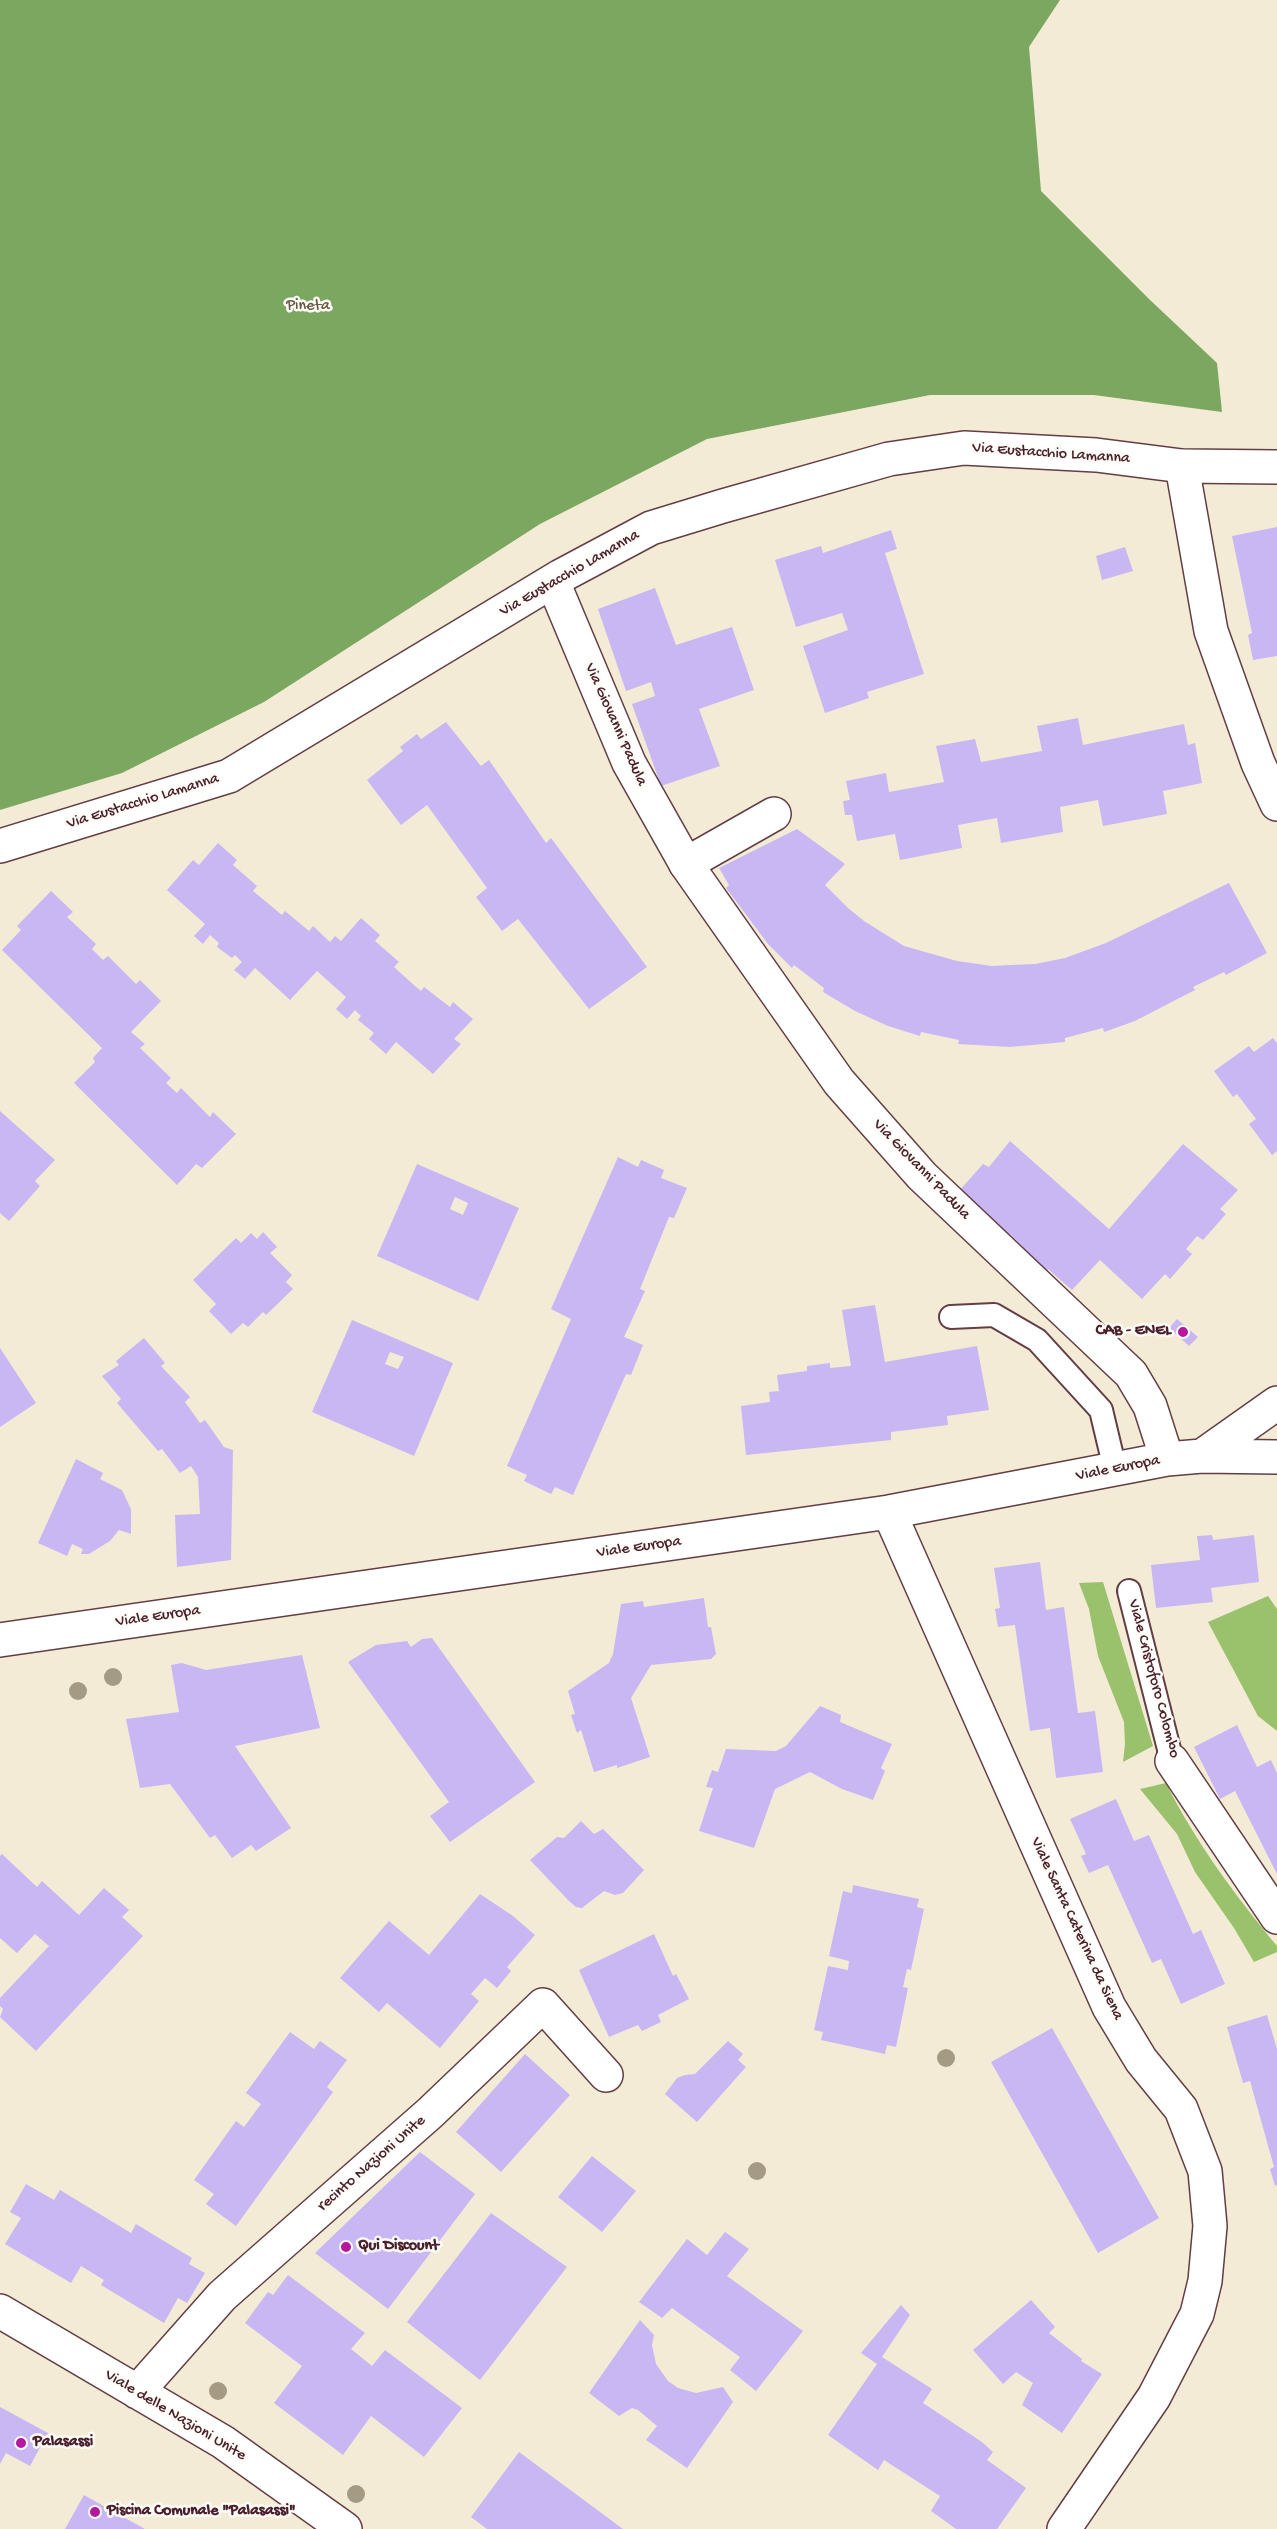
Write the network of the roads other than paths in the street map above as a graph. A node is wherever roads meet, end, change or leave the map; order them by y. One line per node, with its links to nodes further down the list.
1 (1182, 466): 2 (street, Via Eustacchio Lamanna); 3 (street, Via Eustacchio Lamanna); 4 (street)
2 (1277, 467)
3 (553, 582): 6 (street, Via Eustacchio Lamanna); 7 (street, Via Giovanni Padula)
4 (1277, 804)
5 (774, 814): 7 (street)
6 (0, 846)
7 (686, 864): 12 (street, Via Giovanni Padula)
8 (951, 1317): 13 (lane)
9 (1277, 1403): 10 (street)
10 (1202, 1455): 11 (street, Viale Europa); 12 (street, Viale Europa)
11 (1277, 1457)
12 (1167, 1459): 13 (street, Viale Europa)
13 (1115, 1469): 14 (street, Viale Europa)
14 (889, 1512): 16 (street, Viale Europa); 23 (street, Viale Santa Caterina da Siena)
15 (1130, 1591): 17 (lane, Viale Cristoforo Colombo)
16 (0, 1640)
17 (1172, 1761): 18 (street, Viale Cristoforo Colombo)
18 (1277, 1917)
19 (606, 2075): 21 (street, recinto Nazioni Unite)
20 (0, 2311): 21 (street, Viale delle Nazioni Unite)
21 (137, 2392): 22 (street, Viale delle Nazioni Unite)
22 (345, 2529)
23 (1064, 2529)

